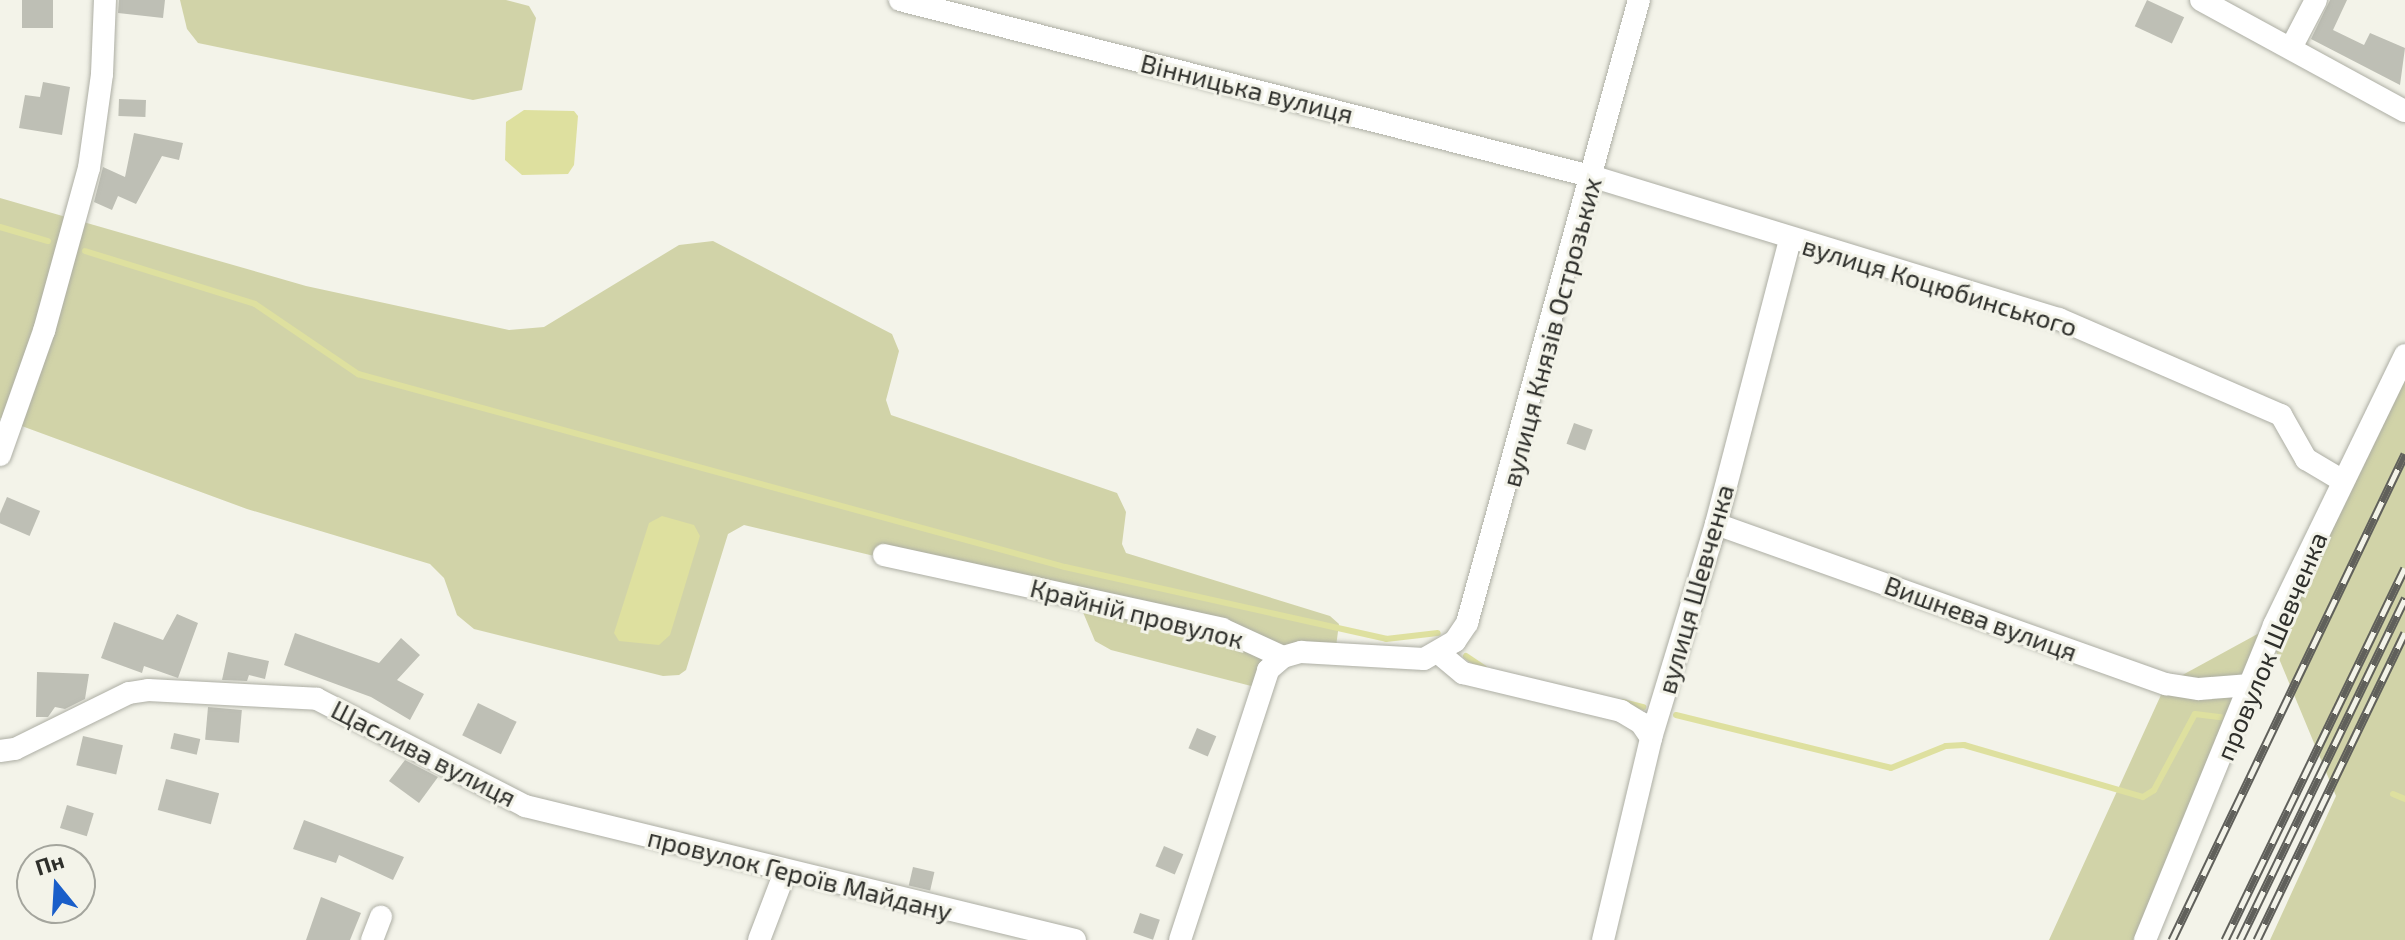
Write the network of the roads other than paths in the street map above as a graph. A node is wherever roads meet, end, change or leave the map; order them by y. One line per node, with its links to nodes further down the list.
1 (105, 0): 11 (street)
2 (900, 0): 8 (street, Вінницька вулиця)
3 (1639, 0): 8 (street, вулиця Князів Острозьких)
4 (2201, 0): 6 (street)
5 (2316, 0): 6 (street)
6 (2291, 48): 7 (street)
7 (2405, 111)
8 (1594, 177): 9 (street, вулиця Коцюбинського); 15 (street, вулиця Князів Острозьких)
9 (1790, 240): 12 (street, вулиця Коцюбинського); 13 (street, вулиця Шевченка)
10 (2405, 355): 12 (street, провулок Шевченка)
11 (0, 455)
12 (2343, 481): 17 (street, провулок Шевченка)
13 (1716, 524): 17 (street, Вишнева вулиця); 18 (street, вулиця Шевченка)
14 (884, 555): 16 (street, Крайній провулок)
15 (1440, 654): 16 (street); 18 (street)
16 (1283, 657): 26 (street)
17 (2250, 685): 28 (street, провулок Шевченка)
18 (1651, 738): 27 (street, вулиця Шевченка)
19 (0, 751): 20 (street, Щаслива вулиця)
20 (525, 806): 21 (street, провулок Героїв Майдану)
21 (785, 872): 24 (street); 25 (street, провулок Героїв Майдану)
22 (381, 917): 23 (street)
23 (372, 940)
24 (759, 940)
25 (1075, 940)
26 (1180, 940)
27 (1603, 940)
28 (2145, 940)

